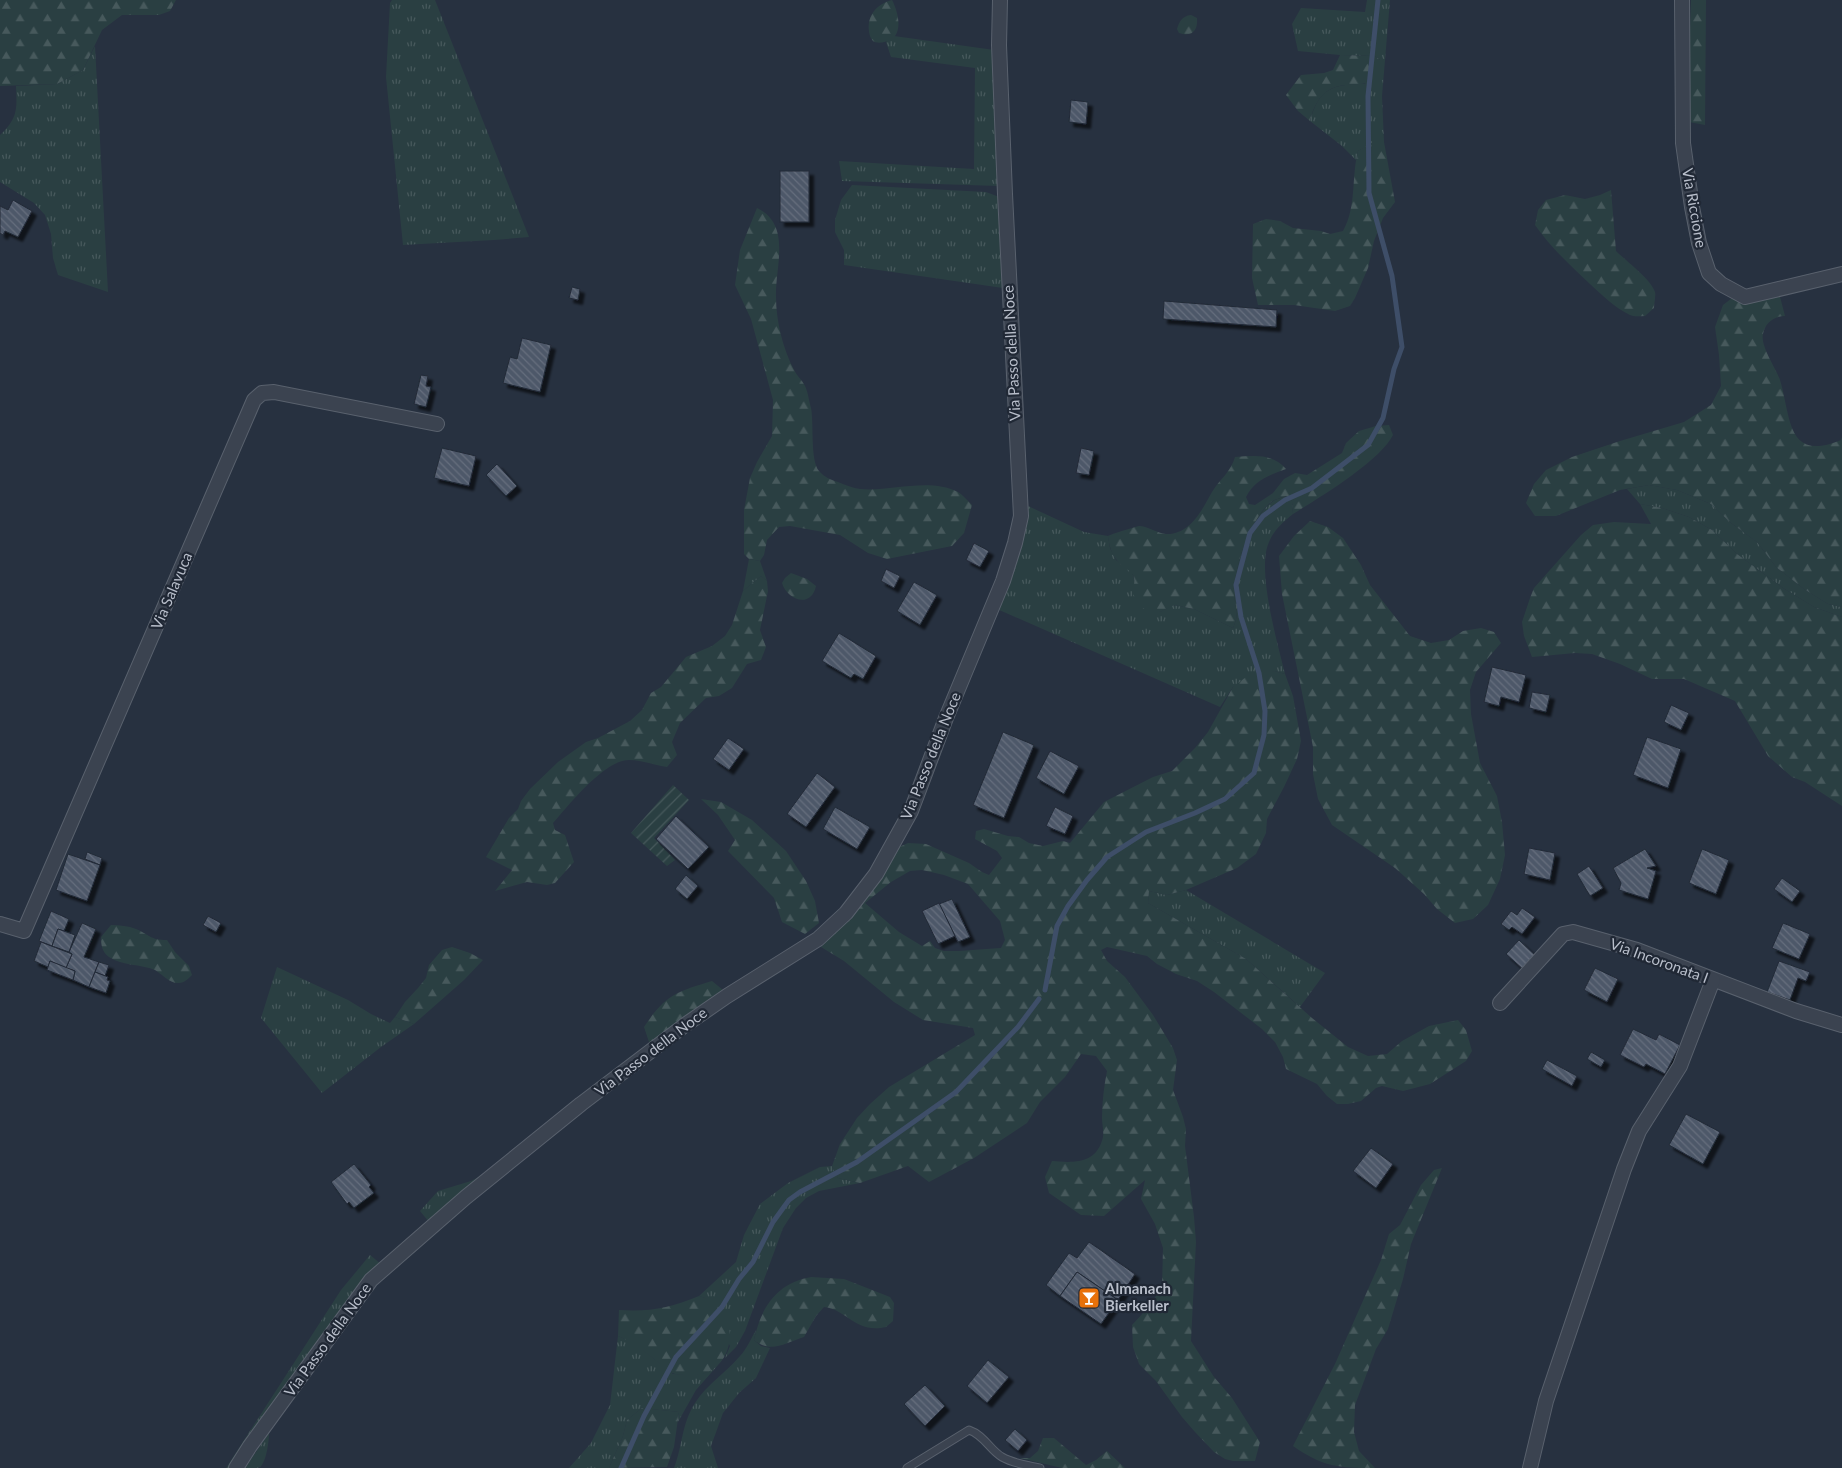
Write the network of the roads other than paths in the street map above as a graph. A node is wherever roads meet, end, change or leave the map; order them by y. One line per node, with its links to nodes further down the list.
1 (1000, 0): 9 (street, Via Passo della Noce)
2 (1682, 0): 3 (street, Via Riccione)
3 (1842, 274)
4 (437, 424): 5 (street, Via Salavuca)
5 (0, 924)
6 (1713, 980): 7 (street, Via Incoronata I); 8 (street, Via Incoronata I); 12 (street)
7 (1500, 1003)
8 (1842, 1025)
9 (236, 1468)
10 (907, 1468): 11 (lane)
11 (1040, 1468)
12 (1530, 1468)

